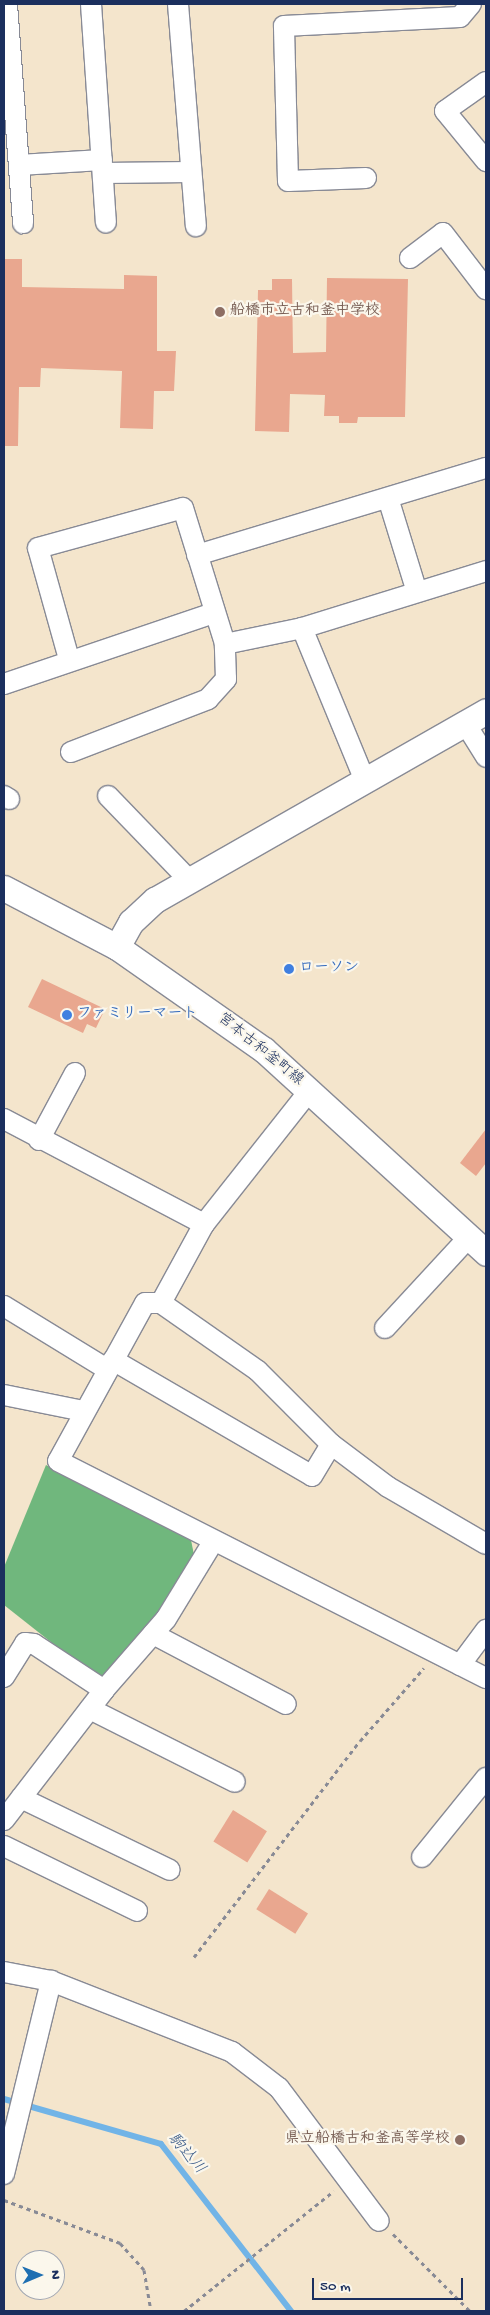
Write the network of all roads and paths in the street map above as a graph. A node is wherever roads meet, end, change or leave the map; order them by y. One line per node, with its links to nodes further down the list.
1 (6, 4): 7 (street)
2 (91, 4): 8 (street)
3 (178, 4): 9 (street)
4 (471, 4): 10 (street)
5 (486, 82): 6 (street)
6 (486, 161)
7 (19, 165): 8 (street); 11 (street)
8 (102, 166): 9 (street); 12 (street)
9 (191, 172): 13 (street)
10 (366, 178)
11 (23, 222)
12 (106, 222)
13 (196, 226)
14 (410, 258): 15 (street)
15 (486, 289)
16 (486, 468): 17 (street)
17 (388, 498): 18 (street); 20 (street)
18 (197, 555): 21 (street); 24 (street)
19 (486, 571): 20 (street)
20 (417, 592): 22 (street)
21 (214, 613): 23 (street); 24 (street)
22 (302, 628): 23 (street); 30 (street)
23 (224, 644): 28 (street)
24 (69, 659): 25 (street)
25 (4, 684)
26 (486, 711): 27 (street)
27 (464, 723): 29 (street); 30 (street)
28 (71, 752)
29 (486, 757)
30 (365, 782): 32 (street)
31 (108, 796): 32 (street)
32 (189, 880): 34 (street)
33 (4, 888): 34 (street, 宮本古和釜町線)
34 (117, 947): 36 (street, 宮本古和釜町線)
35 (75, 1073): 38 (street)
36 (310, 1090): 39 (street); 40 (street, 宮本古和釜町線)
37 (4, 1119): 38 (street)
38 (39, 1140): 39 (street)
39 (204, 1224): 41 (street)
40 (477, 1245): 43 (street)
41 (161, 1303): 44 (street); 47 (street)
42 (4, 1306): 44 (street)
43 (385, 1328)
44 (110, 1365): 46 (street); 47 (street)
45 (4, 1396): 46 (street)
46 (83, 1411): 48 (street)
47 (331, 1444): 49 (street)
48 (213, 1542): 51 (street); 52 (street)
49 (486, 1544)
50 (486, 1630): 53 (street)
51 (153, 1634): 56 (street); 57 (street)
52 (436, 1654): 53 (street); 67 (path)
53 (460, 1665): 55 (street)
54 (4, 1677): 56 (street)
55 (486, 1678)
56 (104, 1690): 58 (street)
57 (286, 1704)
58 (90, 1709): 60 (street); 61 (street)
59 (486, 1778): 64 (street)
60 (235, 1782)
61 (21, 1798): 62 (street); 65 (street)
62 (4, 1820)
63 (4, 1846): 66 (street)
64 (422, 1858)
65 (170, 1870)
66 (137, 1911)
67 (194, 1957)
68 (4, 1972): 69 (street)
69 (51, 1981): 70 (street); 71 (street)
70 (4, 2174)
71 (348, 2179): 73 (street); 75 (path)
72 (4, 2200): 74 (path)
73 (379, 2221): 76 (path)
74 (152, 2311)
75 (184, 2311)
76 (470, 2311)

